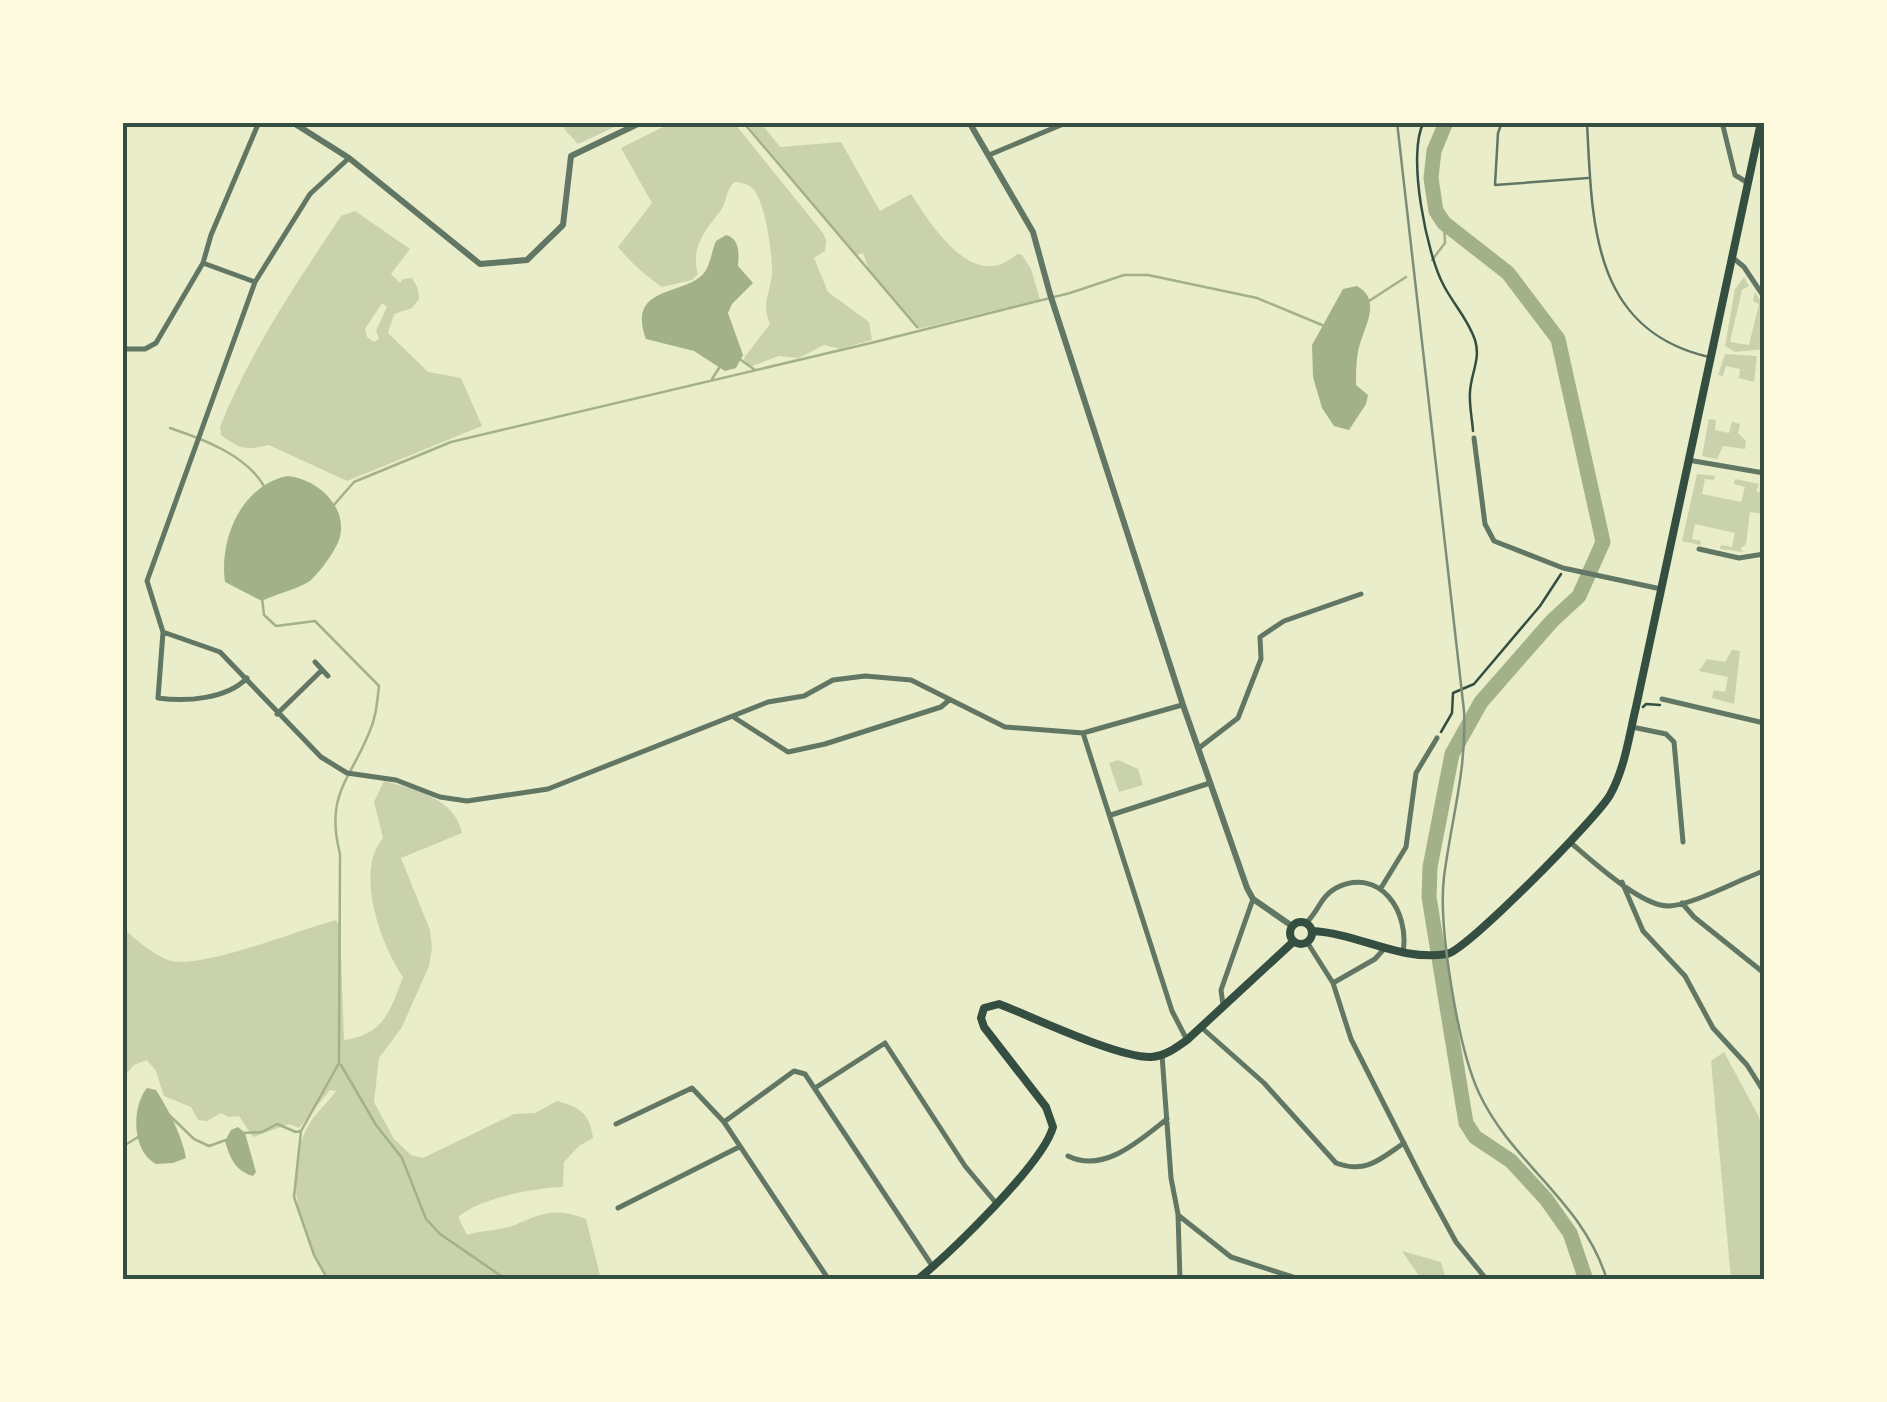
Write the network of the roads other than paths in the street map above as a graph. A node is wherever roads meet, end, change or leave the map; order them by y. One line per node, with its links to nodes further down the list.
1 (260, 122): 15 (street)
2 (292, 122): 11 (street)
3 (642, 122): 11 (street)
4 (969, 122): 10 (street)
5 (1068, 122): 10 (street)
6 (1502, 122): 12 (lane)
7 (1587, 122): 12 (lane)
8 (1722, 122): 13 (street)
9 (1760, 122): 13 (main road)
10 (986, 156): 34 (street)
11 (349, 158): 16 (street)
12 (1590, 178): 19 (lane)
13 (1748, 183): 14 (main road)
14 (1732, 257): 17 (street); 19 (main road)
15 (202, 263): 16 (street); 18 (street)
16 (255, 282): 27 (street)
17 (1764, 297)
18 (122, 349)
19 (1710, 357): 21 (main road)
20 (1474, 438): 25 (street)
21 (1688, 460): 22 (street); 25 (main road)
22 (1764, 472)
23 (1699, 549): 24 (street)
24 (1764, 554)
25 (1662, 589): 38 (main road)
26 (1361, 594): 41 (street)
27 (163, 632): 31 (street); 31 (street)
28 (314, 662): 29 (street)
29 (322, 670): 30 (street); 35 (street)
30 (328, 676)
31 (246, 678): 35 (street)
32 (1662, 699): 37 (street)
33 (948, 701): 36 (street); 36 (street); 39 (street)
34 (1183, 705): 39 (street); 41 (street)
35 (276, 714): 36 (street)
36 (734, 717)
37 (1764, 723)
38 (1632, 726): 44 (street); 45 (main road)
39 (1084, 733): 43 (street)
40 (1437, 738): 48 (street)
41 (1199, 748): 42 (street)
42 (1210, 784): 43 (street); 49 (street)
43 (1110, 816): 61 (street)
44 (1683, 842)
45 (1571, 843): 47 (street); 56 (main road)
46 (1764, 871): 50 (street)
47 (1622, 882): 50 (street); 64 (street)
48 (1381, 888): 52 (street); 56 (street)
49 (1253, 899): 51 (street); 59 (street)
50 (1682, 903): 57 (street)
51 (1292, 926): 52 (main road); 53 (main road)
52 (1309, 927): 54 (main road); 55 (main road)
53 (1293, 942): 54 (main road); 59 (main road)
54 (1307, 942): 58 (street)
55 (1385, 948): 56 (main road); 58 (street)
56 (1402, 952)
57 (1764, 972)
58 (1333, 983): 68 (street)
59 (1224, 1007): 60 (main road)
60 (1201, 1028): 61 (main road); 68 (street)
61 (1186, 1040): 62 (main road)
62 (1162, 1055): 65 (street); 71 (main road)
63 (816, 1088): 66 (street); 71 (street); 74 (street)
64 (1764, 1092)
65 (1166, 1118): 70 (street); 73 (street)
66 (724, 1122): 67 (street); 69 (street)
67 (616, 1124)
68 (1404, 1144): 79 (street)
69 (739, 1147): 72 (street); 75 (street)
70 (1068, 1156)
71 (996, 1203): 74 (main road)
72 (618, 1208)
73 (1178, 1214): 77 (street); 78 (street)
74 (934, 1266): 76 (main road)
75 (829, 1280)
76 (917, 1280)
77 (1180, 1280)
78 (1302, 1280)
79 (1488, 1280)

